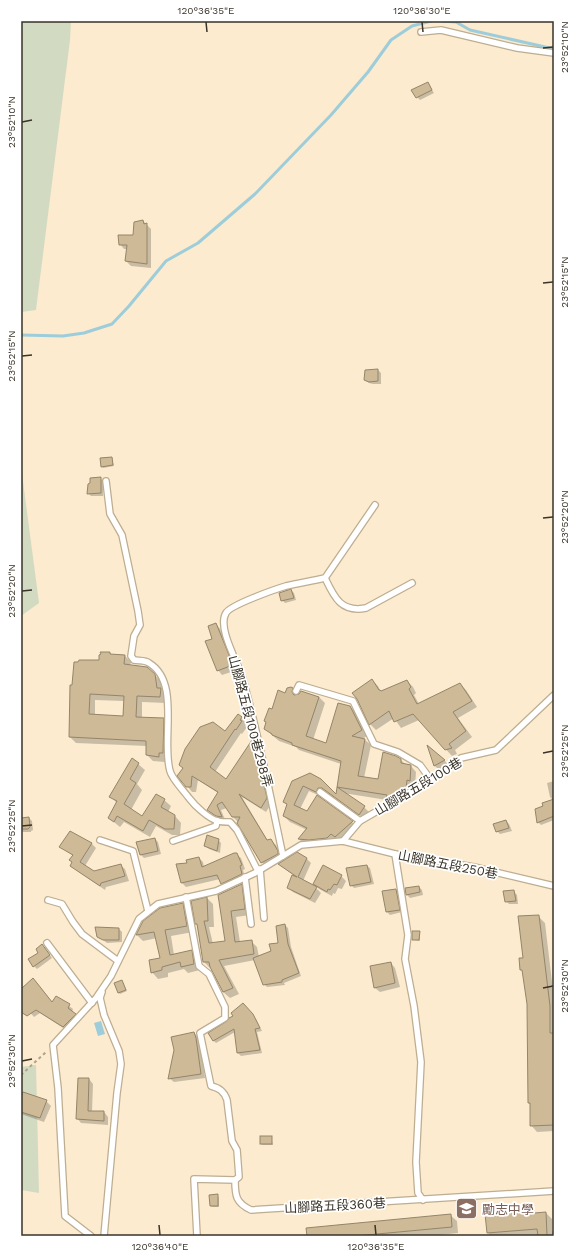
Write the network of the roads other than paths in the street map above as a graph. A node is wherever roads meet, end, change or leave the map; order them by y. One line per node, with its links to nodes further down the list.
1 (421, 32): 2 (lane)
2 (554, 53)
3 (106, 481): 11 (lane)
4 (374, 505): 5 (lane)
5 (325, 578): 6 (lane); 17 (lane, 山腳路五段100巷298弄)
6 (412, 583)
7 (296, 691): 9 (lane)
8 (554, 695): 9 (lane, 山腳路五段100巷)
9 (432, 780): 12 (lane, 山腳路五段100巷)
10 (320, 792): 12 (lane)
11 (217, 821): 15 (lane); 18 (lane)
12 (360, 821): 14 (lane, 山腳路五段100巷)
13 (100, 840): 23 (lane)
14 (342, 840): 16 (lane, 山腳路五段250巷); 17 (lane)
15 (172, 841)
16 (395, 854): 20 (lane, 山腳路五段250巷); 32 (lane)
17 (283, 856): 18 (lane)
18 (259, 870): 19 (lane); 24 (lane)
19 (246, 877): 21 (lane); 25 (lane)
20 (554, 886)
21 (186, 897): 23 (lane); 30 (lane, 山腳路五段360巷)
22 (48, 900): 27 (lane)
23 (148, 911): 27 (lane)
24 (264, 918)
25 (251, 924)
26 (47, 943): 29 (lane)
27 (118, 962): 28 (lane)
28 (104, 986): 29 (lane); 34 (lane)
29 (92, 1003): 33 (lane)
30 (235, 1180): 32 (lane, 山腳路五段360巷); 35 (lane)
31 (554, 1191): 32 (lane, 山腳路五段360巷)
32 (423, 1200)
33 (91, 1236)
34 (104, 1236)
35 (197, 1236)

